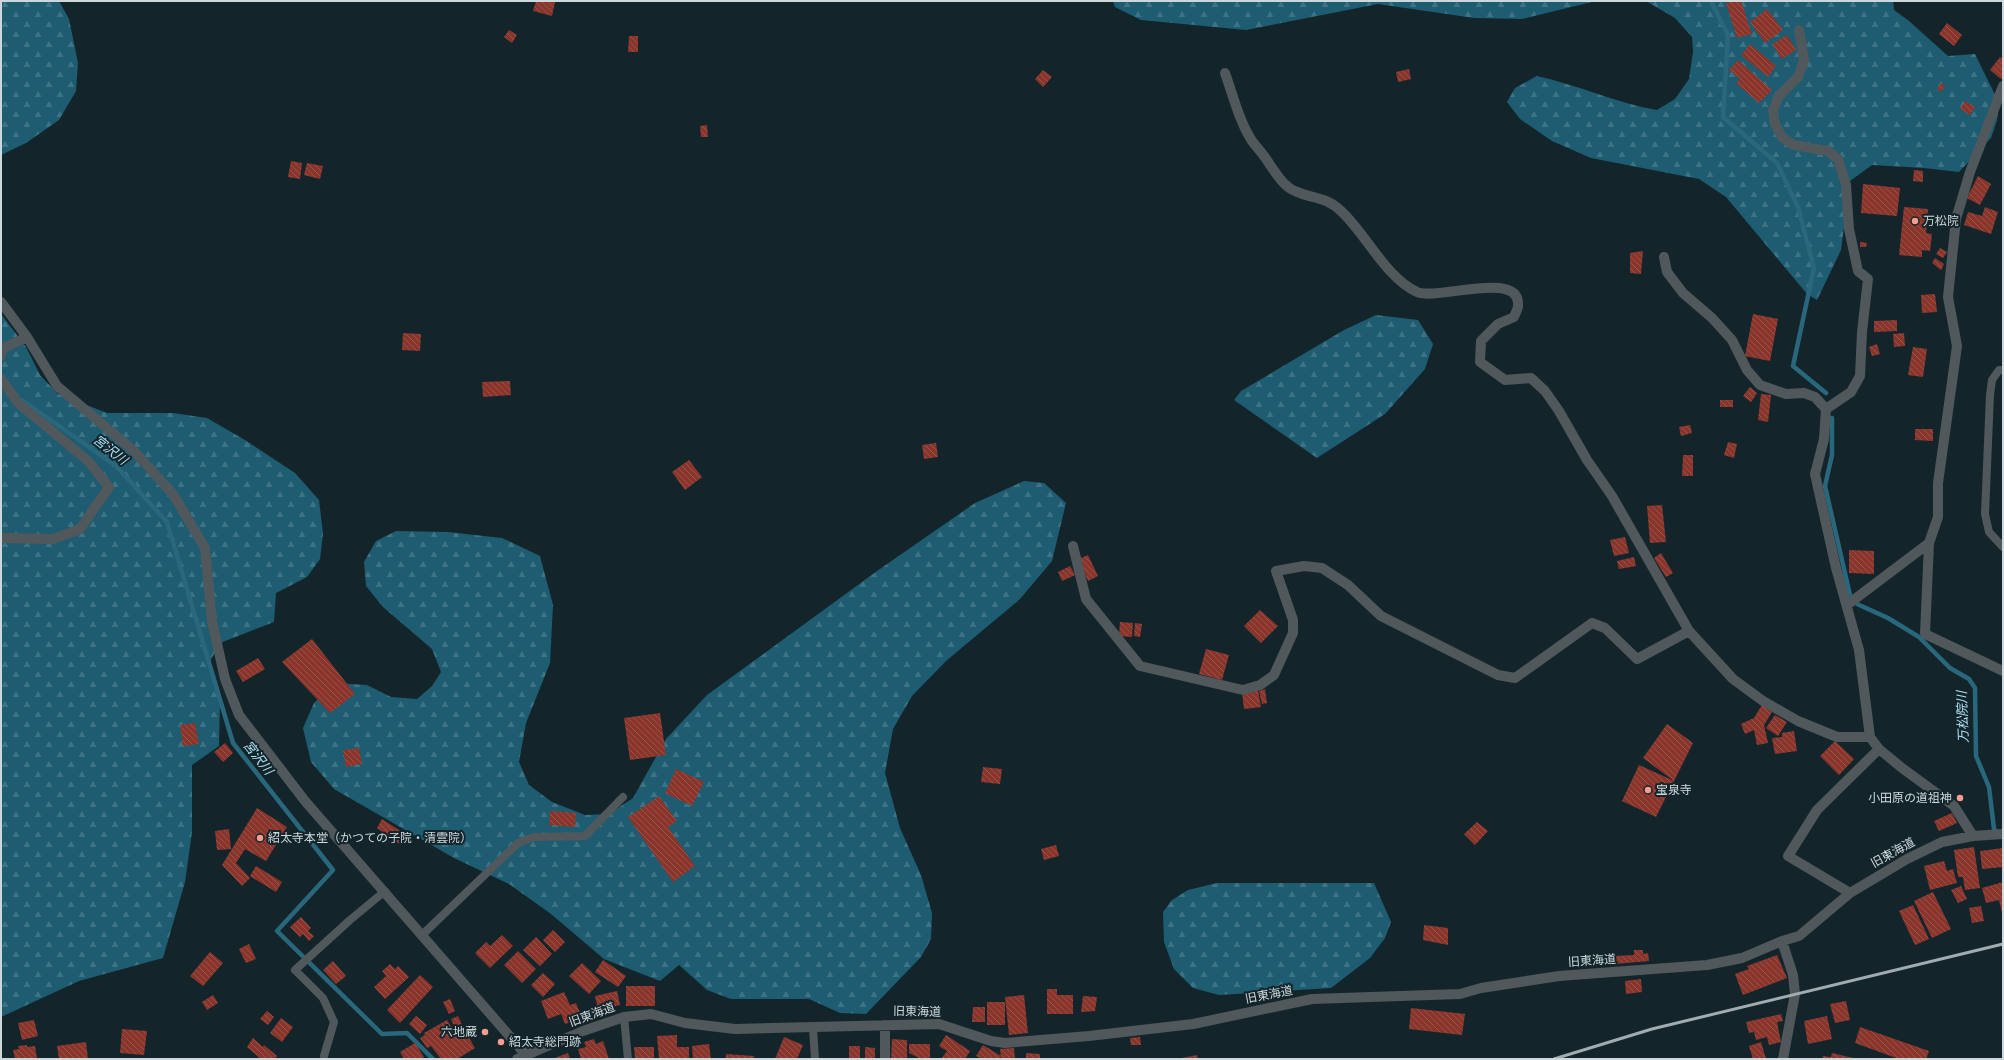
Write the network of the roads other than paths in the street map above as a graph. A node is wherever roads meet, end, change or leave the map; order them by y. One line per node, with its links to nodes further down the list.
1 (1798, 30): 10 (street)
2 (1225, 73): 16 (street)
3 (2003, 86): 12 (street)
4 (1664, 257): 10 (street)
5 (1, 302): 6 (street)
6 (27, 337): 7 (street); 23 (street)
7 (1, 356)
8 (2003, 370): 14 (lane)
9 (1, 379): 11 (street)
10 (1826, 409): 15 (street)
11 (1, 538)
12 (1929, 543): 15 (street); 17 (street)
13 (1073, 546): 16 (street)
14 (2003, 547)
15 (1847, 605): 18 (street)
16 (1689, 631): 18 (street)
17 (2003, 671)
18 (1870, 737): 19 (street)
19 (1879, 749): 22 (street); 24 (street)
20 (623, 797): 25 (lane)
21 (1999, 834): 22 (street, 旧東海道)
22 (1974, 836): 24 (street, 旧東海道)
23 (385, 892): 25 (street); 30 (lane)
24 (1850, 893): 26 (street, 旧東海道)
25 (422, 935): 31 (street)
26 (1782, 941): 28 (street, 旧東海道); 35 (street)
27 (624, 1017): 29 (street, 旧東海道); 31 (street, 旧東海道); 32 (lane)
28 (885, 1024): 29 (street, 旧東海道); 34 (street)
29 (813, 1028): 33 (lane)
30 (324, 1056)
31 (522, 1057)
32 (628, 1059)
33 (815, 1059)
34 (884, 1059)
35 (1783, 1059)

